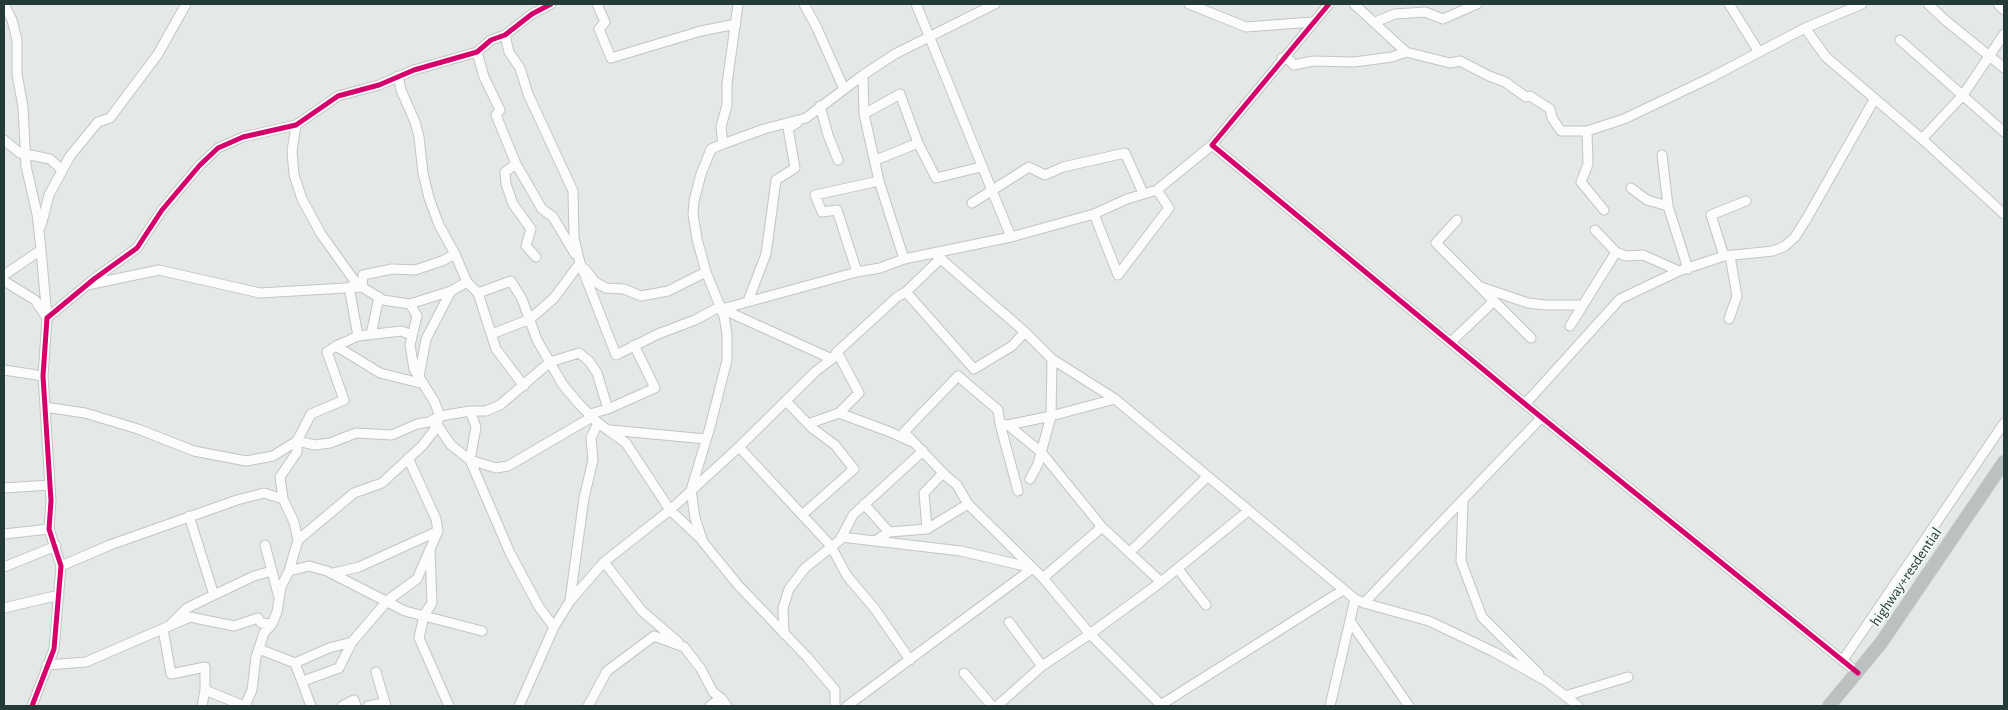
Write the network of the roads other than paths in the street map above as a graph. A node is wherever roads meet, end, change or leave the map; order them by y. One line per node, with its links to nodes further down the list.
1 (4, 4): 48 (street)
2 (186, 4): 54 (street)
3 (552, 4): 23 (street)
4 (597, 4): 20 (street)
5 (738, 4): 20 (street)
6 (804, 4): 34 (street)
7 (916, 4): 24 (street)
8 (996, 4): 24 (street)
9 (1189, 4): 18 (street)
10 (1329, 4): 18 (street)
11 (1354, 4): 19 (street)
12 (1477, 4): 19 (street)
13 (1730, 4): 28 (street)
14 (1862, 4): 21 (street)
15 (1928, 4): 29 (street)
16 (1998, 4): 17 (street)
17 (2004, 10)
18 (1312, 22): 30 (street)
19 (1375, 22): 27 (street)
20 (736, 24): 46 (street)
21 (1804, 28): 28 (street); 36 (street)
22 (2004, 34): 29 (street)
23 (505, 35): 26 (street); 77 (street)
24 (930, 35): 32 (street); 53 (street)
25 (1900, 40): 35 (street)
26 (477, 52): 33 (street); 52 (street)
27 (1406, 52): 30 (street); 41 (street)
28 (1759, 52): 41 (street)
29 (1989, 54): 31 (street); 35 (street)
30 (1282, 58): 47 (street)
31 (2004, 68)
32 (862, 75): 34 (street); 38 (street)
33 (398, 76): 40 (street); 72 (street)
34 (844, 89): 37 (street)
35 (1963, 95): 42 (street); 43 (street)
36 (1874, 100): 43 (street); 74 (street)
37 (820, 106): 39 (street); 50 (street)
38 (864, 114): 45 (street); 51 (street)
39 (806, 118): 46 (street); 92 (street)
40 (296, 125): 84 (street); 87 (street)
41 (1587, 131): 63 (street)
42 (2004, 132)
43 (1922, 139): 65 (street)
44 (4, 140): 48 (street)
45 (918, 143): 51 (street); 53 (street)
46 (722, 144): 79 (street)
47 (1212, 145): 58 (street); 107 (street)
48 (26, 154): 54 (street); 68 (street)
49 (1662, 155): 62 (street)
50 (838, 160)
51 (876, 160): 55 (street)
52 (516, 164): 75 (street); 77 (street)
53 (981, 166): 56 (street)
54 (62, 170): 68 (street)
55 (879, 181): 76 (street); 80 (street)
56 (992, 188): 59 (street); 61 (street); 69 (street)
57 (1631, 188): 62 (street)
58 (1157, 190): 59 (street); 64 (street)
59 (1144, 193): 64 (street)
60 (1746, 201): 74 (street)
61 (972, 203)
62 (1668, 206): 78 (street)
63 (1604, 210)
64 (1094, 214): 69 (street)
65 (2004, 214)
66 (1457, 220): 85 (street)
67 (1595, 230): 71 (street)
68 (39, 233): 70 (street)
69 (1011, 237): 73 (street)
70 (41, 250): 81 (street); 97 (street)
71 (1616, 252): 78 (street); 95 (street)
72 (455, 254): 83 (street); 87 (street)
73 (938, 255): 76 (street); 89 (street); 101 (street)
74 (1727, 256): 78 (street); 99 (street)
75 (536, 257)
76 (904, 259): 80 (street)
77 (580, 263): 79 (street); 98 (street); 108 (street)
78 (1684, 270): 119 (street)
79 (706, 272): 96 (street)
80 (857, 272): 92 (street)
81 (4, 275)
82 (4, 281): 97 (street)
83 (467, 282): 88 (street); 90 (street)
84 (86, 285): 86 (street); 97 (street)
85 (1479, 286): 93 (street); 95 (street)
86 (349, 287): 87 (street); 105 (street)
87 (361, 287): 91 (street)
88 (451, 291): 94 (street); 115 (street)
89 (906, 292): 101 (street); 110 (street)
90 (478, 293): 98 (street); 102 (street)
91 (379, 297): 94 (street); 103 (street)
92 (748, 301): 96 (street)
93 (1494, 301): 106 (street); 107 (street)
94 (410, 304): 104 (street)
95 (1583, 305): 100 (street)
96 (721, 307): 108 (street); 110 (street); 132 (street)
97 (47, 318): 114 (street)
98 (530, 319): 102 (street); 112 (street)
99 (1729, 319)
100 (1570, 326)
101 (1025, 332): 111 (street)
102 (492, 334): 116 (street)
103 (371, 335): 104 (street); 105 (street)
104 (412, 335): 115 (street)
105 (358, 336): 109 (street)
106 (1531, 338)
107 (1451, 342): 119 (street)
108 (634, 345): 121 (street)
109 (336, 346): 115 (street); 133 (street)
110 (834, 355): 118 (street); 123 (street)
111 (1052, 359): 117 (street); 124 (street)
112 (550, 362): 116 (street); 121 (street); 126 (street)
113 (4, 370): 114 (street)
114 (43, 376): 120 (street)
115 (422, 380): 127 (street)
116 (524, 386): 122 (street)
117 (1115, 399): 124 (street); 142 (street)
118 (786, 401): 129 (street); 135 (street)
119 (1525, 404): 125 (street)
120 (45, 407): 133 (street); 144 (street)
121 (608, 409): 126 (street)
122 (470, 411): 127 (street); 139 (street)
123 (839, 413): 129 (street); 134 (street)
124 (1051, 416): 130 (street); 137 (street)
125 (1542, 417): 149 (street); 203 (street)
126 (593, 418): 131 (street); 139 (street); 186 (street)
127 (438, 419): 133 (street); 138 (street); 139 (street)
128 (2004, 423): 203 (street)
129 (808, 424): 154 (street)
130 (1004, 425): 134 (street); 137 (street); 147 (street)
131 (608, 430): 132 (street); 152 (street)
132 (706, 439): 146 (street)
133 (297, 441): 148 (street)
134 (916, 444): 136 (street)
135 (739, 447): 146 (street); 154 (street)
136 (924, 452): 141 (street); 150 (street)
137 (1041, 452): 143 (street); 156 (street)
138 (408, 458): 159 (street); 163 (street)
139 (470, 460): 194 (street)
140 (2004, 462): 209 (highway, highway+resdential)
141 (943, 473): 151 (street); 158 (street)
142 (1207, 477): 153 (street); 170 (street)
143 (1030, 479)
144 (50, 485): 145 (street); 157 (street)
145 (4, 488)
146 (691, 490): 152 (street); 165 (street)
147 (1018, 491)
148 (283, 499): 155 (street); 163 (street)
149 (1463, 501): 187 (street); 212 (street)
150 (864, 504): 160 (street); 162 (street)
151 (968, 504): 158 (street); 174 (street)
152 (670, 510): 165 (street); 171 (street)
153 (1248, 511): 175 (street); 181 (street)
154 (802, 515): 168 (street)
155 (189, 516): 172 (street); 183 (street)
156 (1102, 527): 170 (street); 179 (street)
157 (49, 529): 161 (street); 167 (street)
158 (926, 529): 160 (street)
159 (438, 531): 169 (street); 178 (street)
160 (889, 532): 164 (street)
161 (4, 534)
162 (841, 537): 164 (street); 168 (street)
163 (298, 540): 177 (street)
164 (875, 541): 174 (street)
165 (703, 542): 197 (street)
166 (265, 545): 176 (street)
167 (56, 546): 172 (street); 173 (street)
168 (831, 546): 197 (street); 202 (street)
169 (430, 548): 185 (street); 190 (street)
170 (1130, 552): 180 (street)
171 (604, 562): 186 (street); 200 (street)
172 (61, 566): 182 (street)
173 (4, 567)
174 (1033, 568): 179 (street); 202 (street)
175 (1178, 568): 180 (street); 188 (street)
176 (272, 571): 183 (street); 184 (street)
177 (289, 572): 178 (street); 184 (street)
178 (334, 573): 185 (street)
179 (1043, 578): 198 (street)
180 (1161, 582): 198 (street)
181 (1344, 590): 187 (street); 233 (street)
182 (59, 595): 189 (street); 205 (street)
183 (214, 595): 195 (street)
184 (278, 597): 193 (street)
185 (388, 600): 190 (street); 199 (street)
186 (570, 601): 194 (street)
187 (1359, 601): 191 (street); 212 (street)
188 (1206, 605)
189 (4, 608)
190 (424, 615): 196 (street); 225 (street)
191 (1350, 621): 234 (street); 235 (street)
192 (1009, 622): 206 (street)
193 (272, 624): 195 (street); 201 (street)
194 (554, 627): 226 (street)
195 (165, 628): 205 (street); 213 (street)
196 (482, 631)
197 (784, 634): 230 (street)
198 (1090, 634): 206 (street); 233 (street)
199 (352, 642): 204 (street); 211 (street)
200 (684, 647): 215 (street); 227 (street)
201 (259, 650): 204 (street); 220 (street)
202 (910, 660): 217 (street)
203 (1843, 660): 209 (street)
204 (295, 663): 211 (street)
205 (48, 665): 218 (street)
206 (1042, 666): 232 (street)
207 (376, 672): 216 (street)
208 (964, 673): 231 (street)
209 (1858, 673): 237 (highway, highway+resdential)
210 (1628, 677): 214 (street)
211 (303, 681): 221 (street)
212 (1546, 681): 214 (street)
213 (205, 690): 219 (street); 220 (street)
214 (1565, 696): 236 (street)
215 (721, 698): 228 (street); 229 (street)
216 (384, 704): 224 (street)
217 (854, 704)
218 (32, 706)
219 (202, 706)
220 (245, 706)
221 (311, 706)
222 (342, 706): 223 (street)
223 (356, 706)
224 (368, 706)
225 (448, 706)
226 (519, 706)
227 (588, 706)
228 (710, 706)
229 (727, 706)
230 (835, 706)
231 (992, 706)
232 (997, 706)
233 (1160, 706)
234 (1330, 706)
235 (1409, 706)
236 (1578, 706)
237 (1829, 706)

